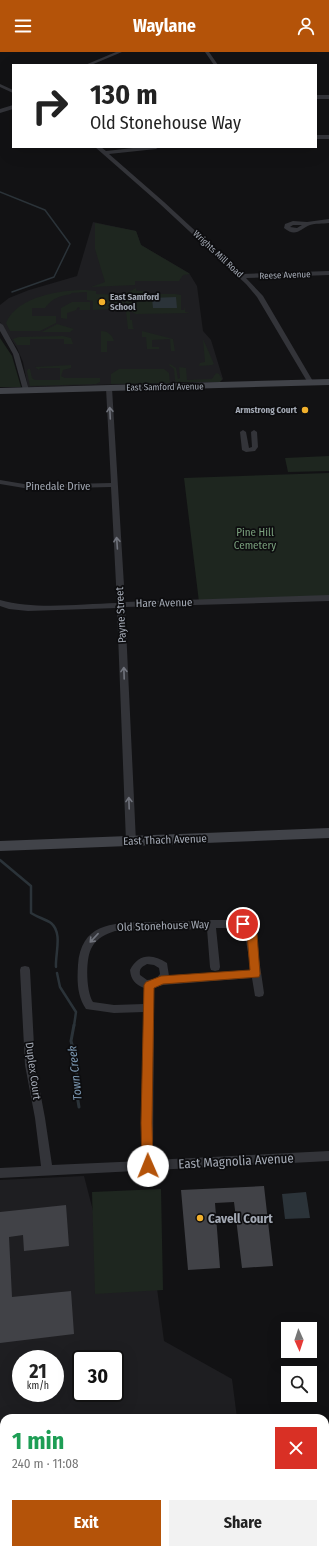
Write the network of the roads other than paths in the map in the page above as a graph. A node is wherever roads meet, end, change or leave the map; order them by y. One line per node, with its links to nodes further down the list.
1 (120, 52): 3 (street)
2 (207, 52): 4 (street)
3 (90, 64)
4 (215, 64)
5 (0, 85): 6 (street)
6 (12, 91)
7 (317, 97): 8 (street)
8 (329, 97)
9 (12, 107): 10 (street)
10 (0, 111)
11 (317, 137): 12 (street)
12 (329, 137)
13 (99, 148): 15 (street, Wrights Mill Road)
14 (148, 148): 15 (street)
15 (105, 153): 19 (street, Wrights Mill Road)
16 (329, 221): 17 (street)
17 (307, 224)
18 (329, 273): 19 (street, Reese Avenue)
19 (241, 276): 22 (street, Wrights Mill Road)
20 (0, 325): 24 (street)
21 (329, 382): 22 (street, East Samford Avenue)
22 (311, 383): 23 (street, East Samford Avenue)
23 (109, 388): 24 (street, East Samford Avenue); 29 (street, Payne Street, one-way to 23)
24 (26, 390): 25 (street, East Samford Avenue)
25 (0, 391)
26 (243, 432): 27 (street)
27 (254, 432)
28 (1, 482): 29 (street, Pinedale Drive)
29 (114, 485): 32 (street, Payne Street, one-way to 29)
30 (329, 598): 32 (street, Hare Avenue)
31 (0, 603): 32 (street, Hare Avenue)
32 (121, 604): 34 (street, Payne Street, one-way to 32)
33 (329, 833): 34 (street, East Thach Avenue)
34 (131, 842): 35 (street, East Thach Avenue)
35 (0, 846)
36 (211, 924): 37 (street); 39 (street, Old Stonehouse Way); 43 (street, Old Stonehouse Way, one-way to 43)
37 (215, 967)
38 (25, 970): 46 (street, Duplex Court)
39 (255, 974): 40 (street); 42 (street, Old Stonehouse Way)
40 (161, 980): 41 (street); 41 (street)
41 (149, 985): 43 (street)
42 (259, 993)
43 (149, 1008): 45 (street)
44 (329, 1156): 45 (street, East Magnolia Avenue)
45 (148, 1166): 46 (street, East Magnolia Avenue)
46 (47, 1171): 47 (street, East Magnolia Avenue)
47 (0, 1173)

